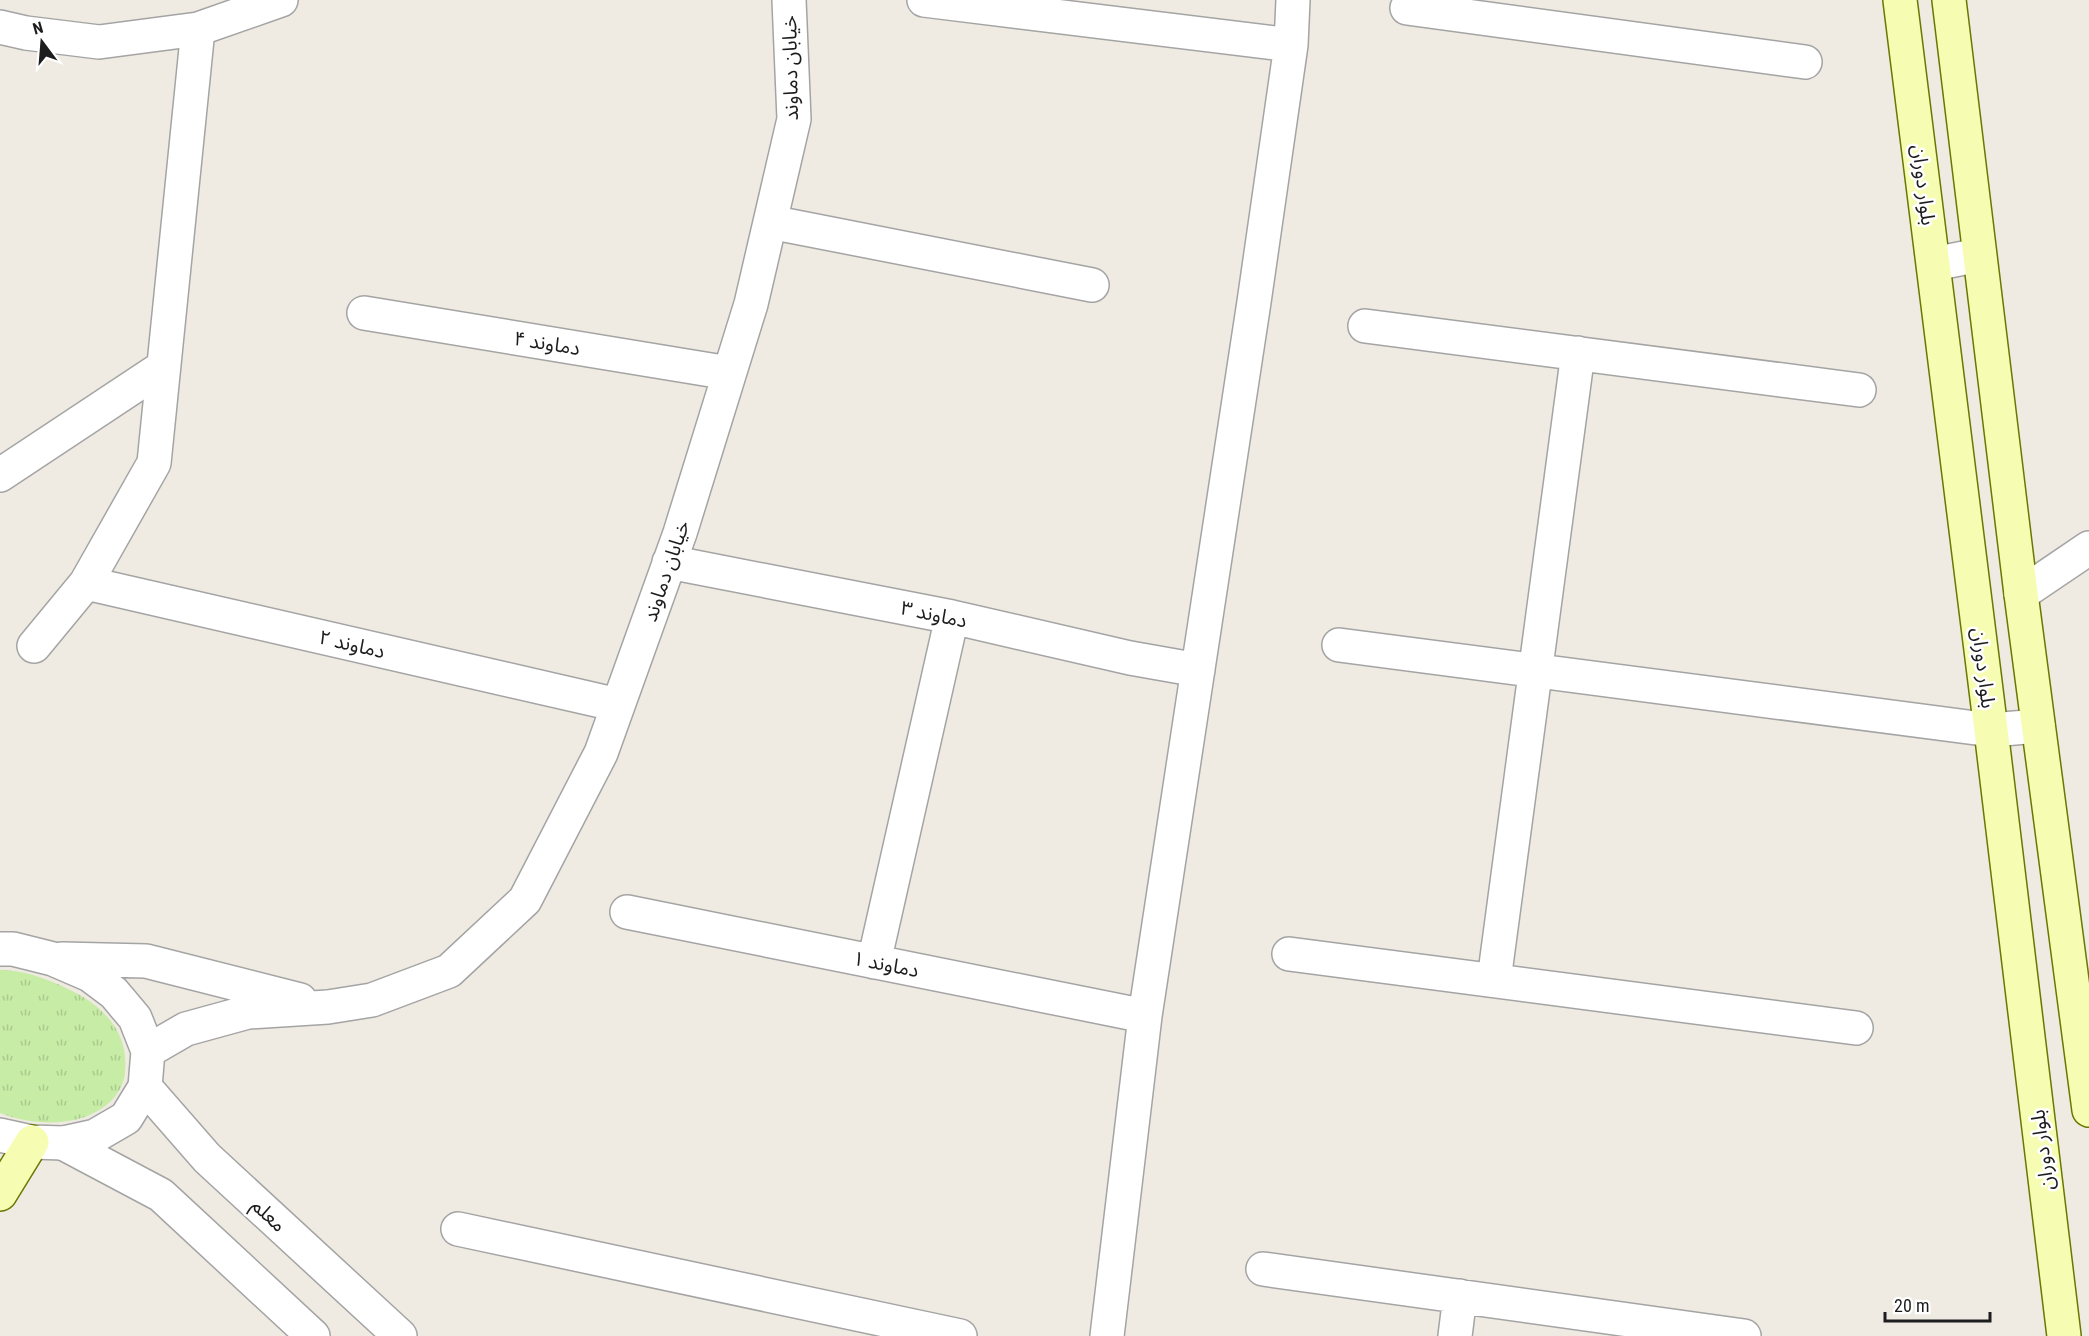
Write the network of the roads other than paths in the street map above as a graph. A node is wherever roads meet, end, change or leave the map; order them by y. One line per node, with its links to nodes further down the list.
1 (281, 0): 10 (street)
2 (789, 0): 13 (street, خیابان دماوند)
3 (924, 0): 11 (street)
4 (1293, 0): 11 (street)
5 (1900, 0): 15 (main road, بلوار دوران)
6 (1949, 0): 14 (main road)
7 (1407, 8): 8 (street)
8 (1481, 9): 12 (street)
9 (0, 27): 10 (street)
10 (198, 29): 20 (street)
11 (1291, 45): 31 (street)
12 (1805, 62)
13 (770, 222): 16 (street); 21 (street, خیابان دماوند)
14 (1979, 255): 15 (street); 27 (main road)
15 (1934, 264): 35 (main road, بلوار دوران)
16 (1092, 285)
17 (364, 313): 21 (street, دماوند ۴)
18 (1365, 326): 19 (street)
19 (1578, 353): 22 (street); 32 (street)
20 (163, 367): 23 (street); 26 (street)
21 (729, 373): 25 (street, خیابان دماوند)
22 (1859, 390)
23 (0, 475)
24 (2089, 548): 27 (street)
25 (669, 562): 28 (street, دماوند ۳); 33 (street, خیابان دماوند)
26 (86, 583): 30 (street); 33 (street, دماوند ۲)
27 (2021, 594): 34 (main road)
28 (952, 617): 31 (street, دماوند ۳); 40 (street)
29 (1339, 645): 32 (street)
30 (34, 646)
31 (1197, 670): 43 (street)
32 (1535, 670): 35 (street); 41 (street)
33 (618, 705): 42 (street, خیابان دماوند)
34 (2038, 726): 35 (street); 47 (main road)
35 (1991, 730): 60 (main road, بلوار دوران)
36 (627, 912): 40 (street, دماوند ۱)
37 (0, 949): 39 (street)
38 (1289, 954): 41 (street)
39 (53, 958): 42 (street); 45 (street)
40 (874, 962): 43 (street, دماوند ۱)
41 (1494, 980): 44 (street)
42 (328, 1007): 45 (street, خیابان دماوند)
43 (1145, 1016): 57 (street)
44 (1856, 1028)
45 (148, 1051): 46 (street)
46 (145, 1087): 49 (street); 56 (street, معلم)
47 (2089, 1110)
48 (0, 1135): 49 (street)
49 (48, 1142): 50 (main road); 55 (street)
50 (0, 1194)
51 (458, 1229): 54 (street)
52 (1263, 1269): 53 (street)
53 (1460, 1296): 58 (street); 59 (street)
54 (941, 1334)
55 (313, 1336)
56 (400, 1336)
57 (1107, 1336)
58 (1455, 1336)
59 (1744, 1336)
60 (2064, 1336)

